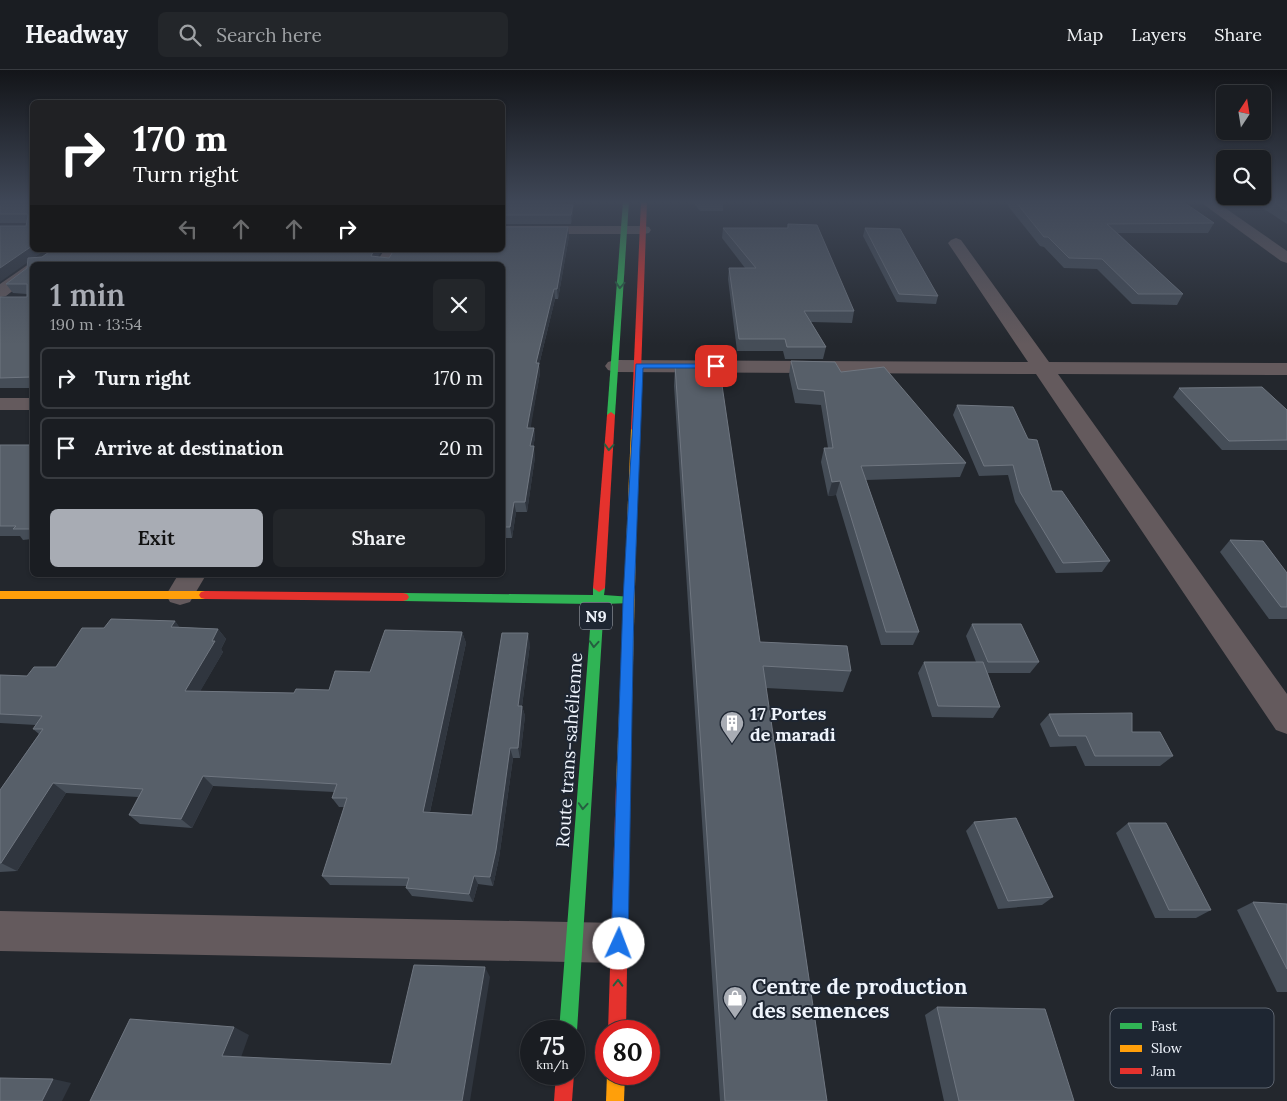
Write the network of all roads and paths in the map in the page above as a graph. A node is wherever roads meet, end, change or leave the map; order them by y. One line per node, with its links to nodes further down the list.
1 (623, 249): 8 (main road, Route trans-sahélienne / N9, one-way to 8)
2 (643, 249): 9 (main road, N9)
3 (960, 249): 10 (street)
4 (1274, 249): 5 (street)
5 (1287, 258)
6 (30, 270): 7 (street)
7 (0, 292)
8 (615, 366): 9 (street); 16 (main road, Route trans-sahélienne / N9, one-way to 16)
9 (639, 366): 10 (street); 17 (main road, N9)
10 (1041, 367): 11 (street); 18 (street)
11 (1287, 369)
12 (0, 404): 13 (street)
13 (30, 404)
14 (186, 585): 15 (main road); 16 (main road)
15 (0, 595)
16 (597, 598): 17 (main road); 20 (main road, Route trans-sahélienne / N9, one-way to 20)
17 (628, 600): 21 (main road, N9)
18 (1287, 720)
19 (0, 931): 20 (street)
20 (574, 944): 21 (street); 22 (main road, Route trans-sahélienne / N9)
21 (619, 944): 23 (main road, N9, one-way to 21)
22 (569, 1020)
23 (617, 1020)
24 (564, 1085): 26 (main road)
25 (616, 1085): 27 (main road)
26 (563, 1101)
27 (615, 1101)

